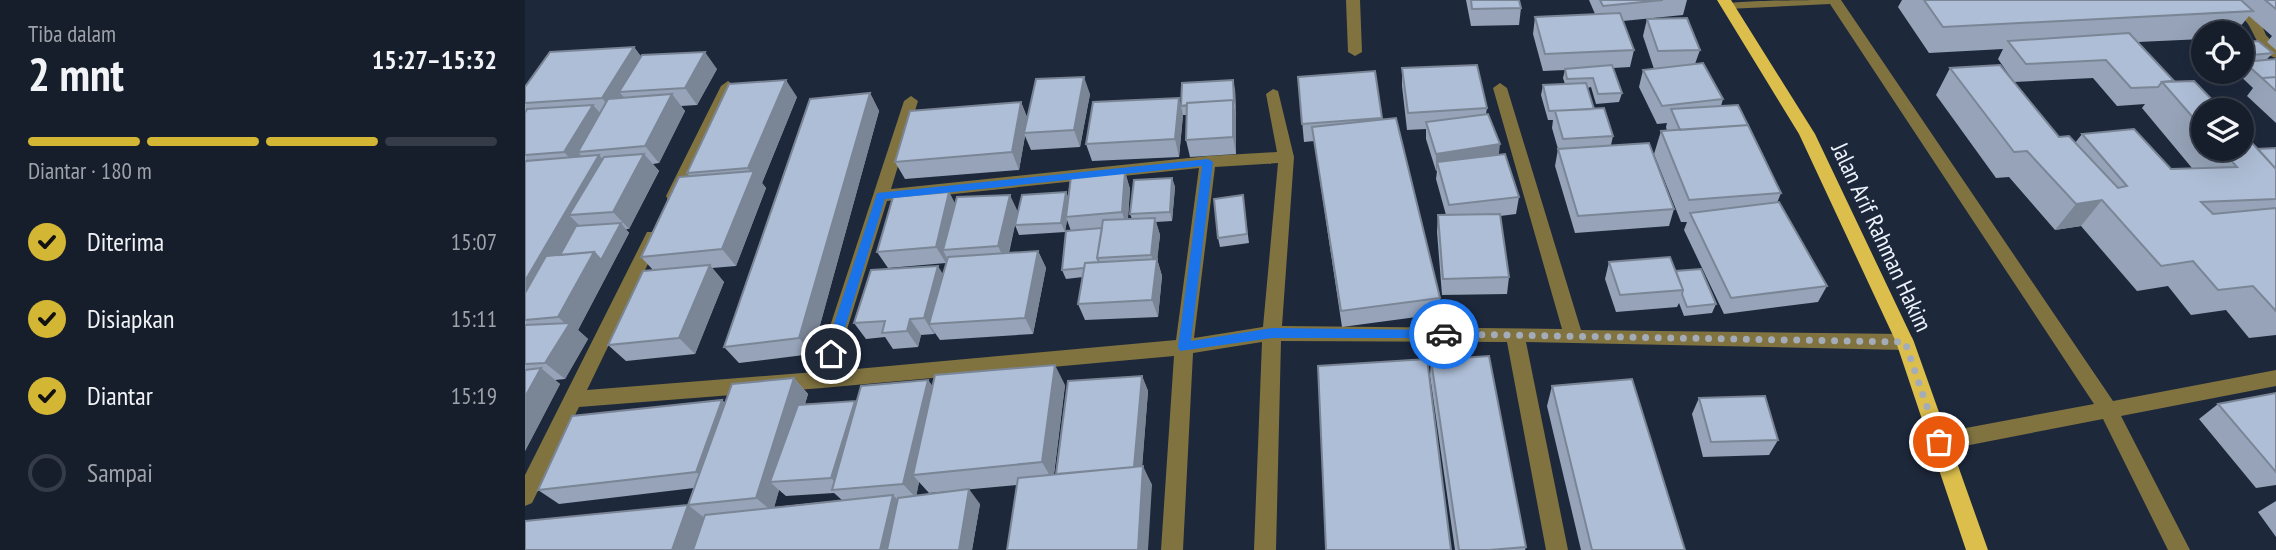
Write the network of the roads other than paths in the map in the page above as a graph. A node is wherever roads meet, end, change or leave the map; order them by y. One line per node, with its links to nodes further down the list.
1 (1353, 0): 6 (street)
2 (1828, 0): 5 (street)
3 (1834, 0): 23 (street)
4 (2230, 0): 7 (street)
5 (1726, 3): 18 (main road, Jalan Arif Rahman Hakim)
6 (1356, 52)
7 (2276, 54)
8 (728, 86): 22 (street)
9 (1500, 88): 17 (street)
10 (1273, 94): 12 (street)
11 (911, 101): 14 (street)
12 (1286, 157): 13 (street); 15 (street)
13 (1208, 162): 14 (street); 19 (street)
14 (881, 196): 21 (street)
15 (1272, 333): 16 (street); 19 (street); 27 (street)
16 (1515, 334): 17 (street); 28 (street)
17 (1574, 337): 18 (street)
18 (1905, 342): 24 (main road, Jalan Arif Rahman Hakim)
19 (1184, 347): 21 (street); 26 (street)
20 (2276, 378): 23 (street)
21 (822, 380): 22 (street)
22 (574, 399): 25 (street)
23 (2109, 411): 24 (street); 30 (street)
24 (1939, 442): 29 (main road, Jalan Arif Rahman Hakim)
25 (525, 495)
26 (1171, 550)
27 (1265, 550)
28 (1557, 550)
29 (1976, 550)
30 (2179, 550)

